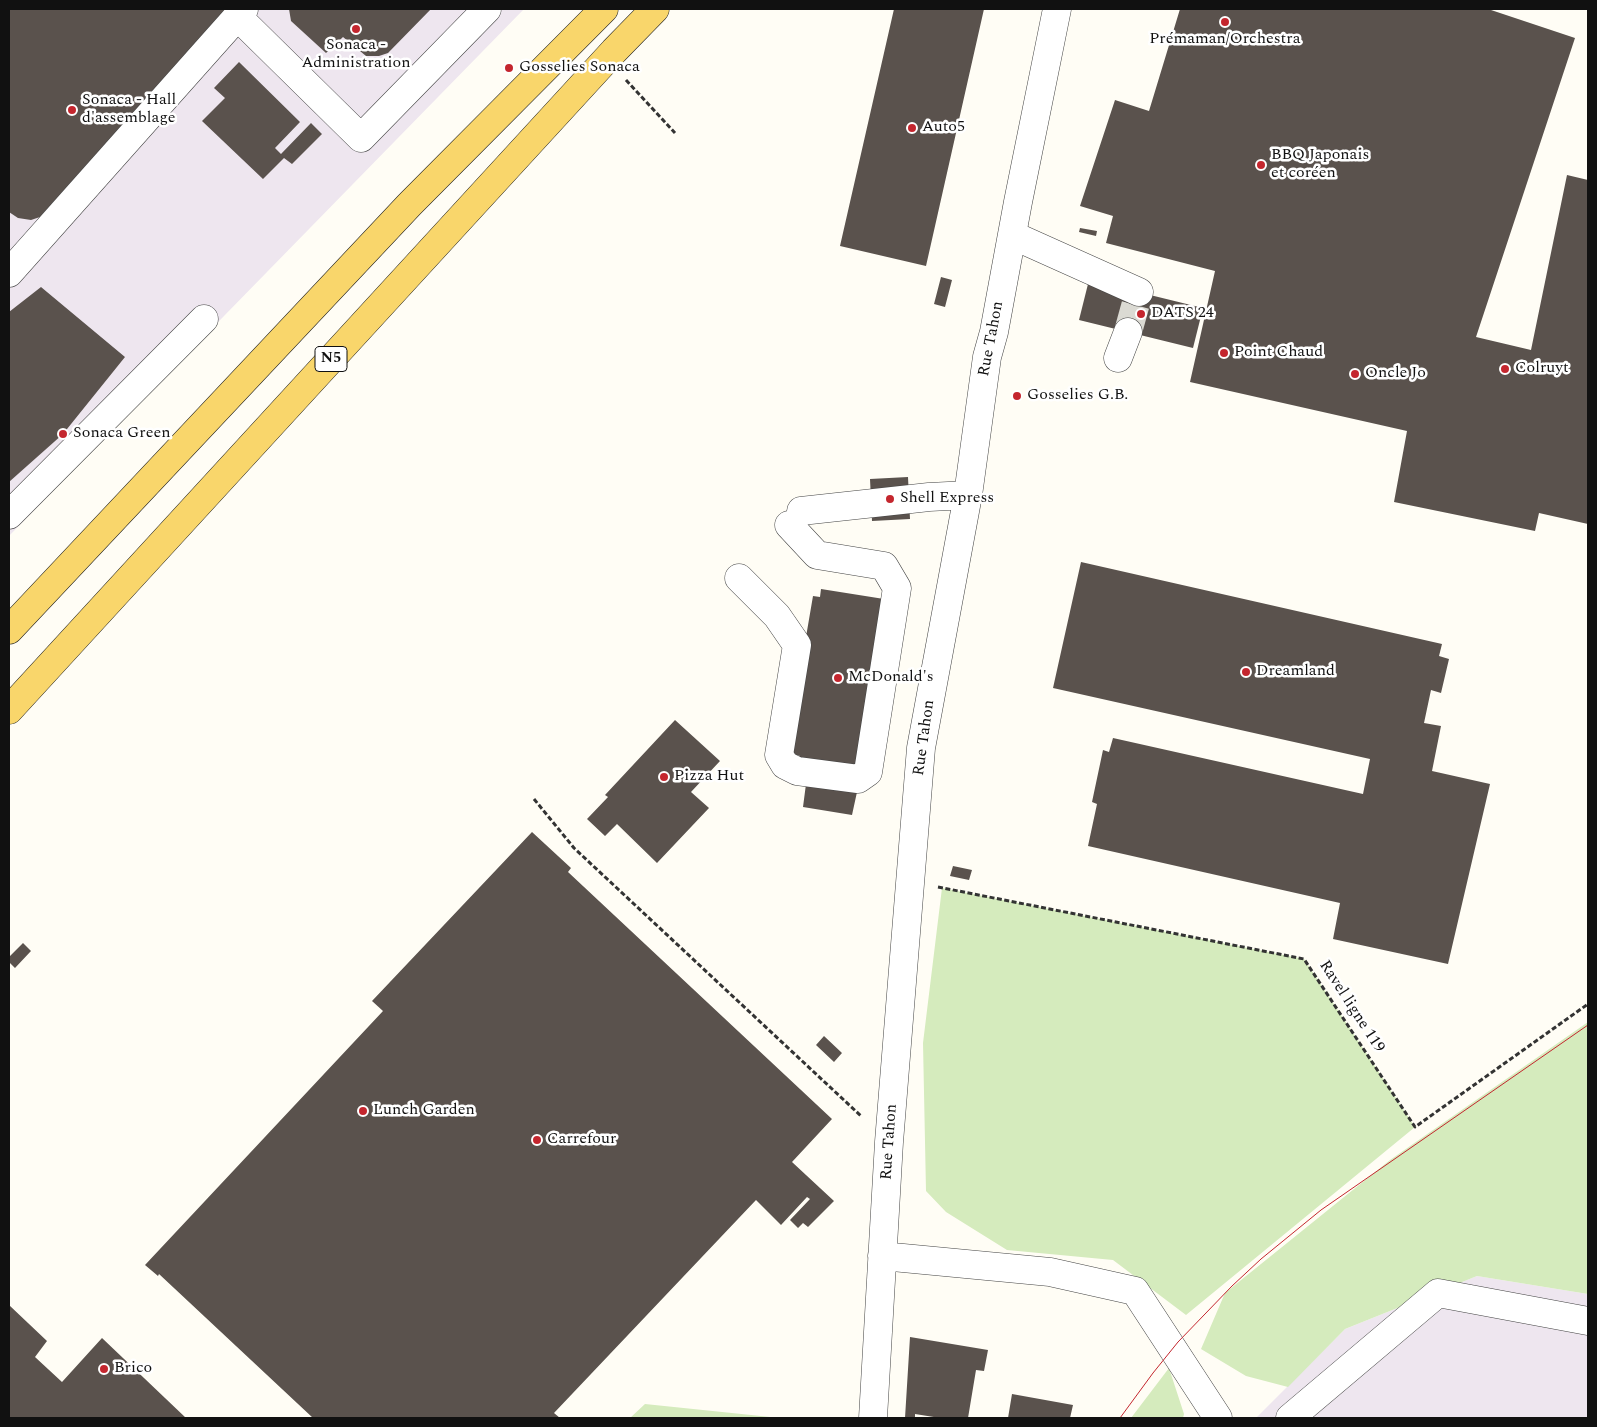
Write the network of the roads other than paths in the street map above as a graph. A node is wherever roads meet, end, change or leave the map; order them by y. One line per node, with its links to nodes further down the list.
1 (487, 9): 5 (street)
2 (604, 9): 15 (main road)
3 (656, 9): 16 (main road, N5)
4 (1057, 9): 6 (street, Rue Tahon)
5 (241, 12): 7 (street)
6 (1012, 235): 8 (street); 12 (street, Rue Tahon)
7 (9, 274)
8 (1139, 292)
9 (204, 320): 13 (street)
10 (1128, 332): 11 (street)
11 (1118, 358)
12 (968, 495): 14 (street); 17 (street, Rue Tahon)
13 (9, 515)
14 (739, 578)
15 (9, 630)
16 (9, 710)
17 (882, 1256): 19 (street, Rue Tahon); 20 (street)
18 (1588, 1321): 21 (street)
19 (873, 1418)
20 (1218, 1418)
21 (1290, 1418)

